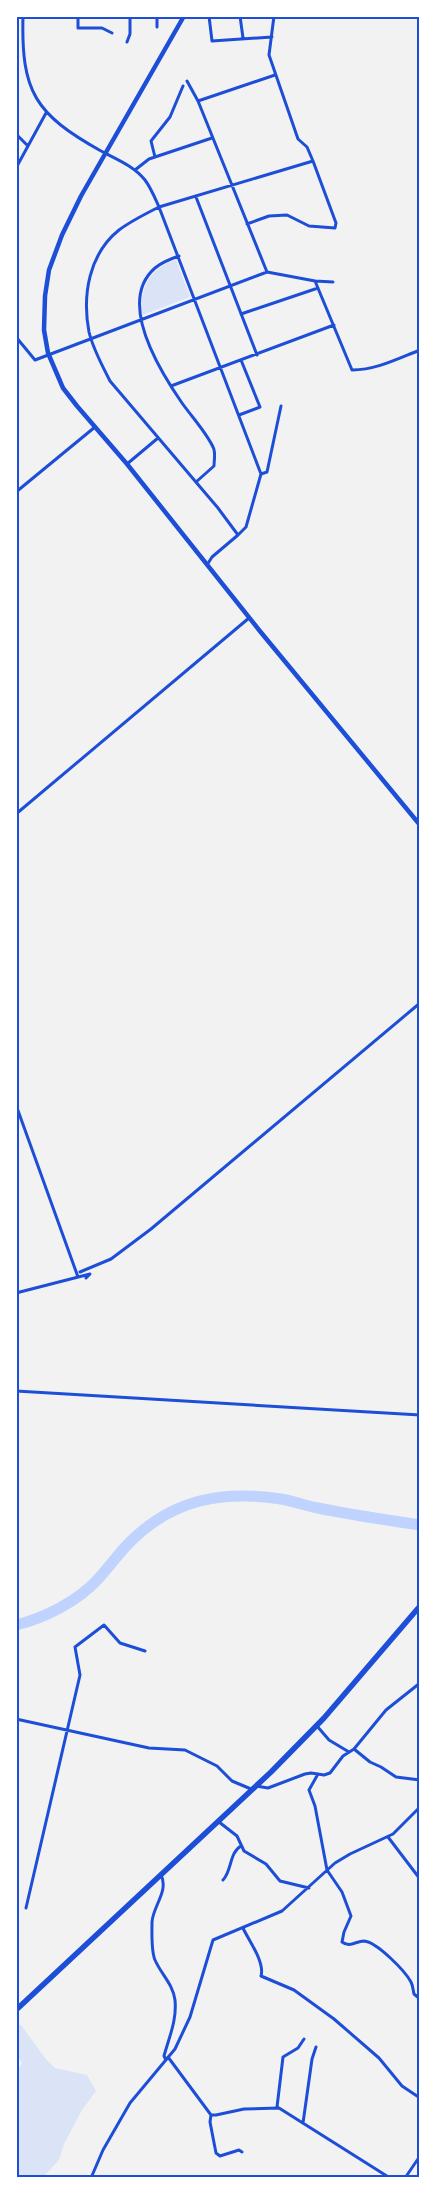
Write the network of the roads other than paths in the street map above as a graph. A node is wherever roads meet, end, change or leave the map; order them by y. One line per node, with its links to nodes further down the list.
1 (22, 16): 18 (street)
2 (78, 16): 10 (street)
3 (130, 16): 13 (street)
4 (157, 16): 9 (street)
5 (184, 16): 22 (street)
6 (209, 16): 12 (street)
7 (240, 16): 12 (street)
8 (274, 16): 11 (street)
9 (157, 27)
10 (112, 32)
11 (272, 37): 12 (street); 14 (street)
12 (243, 38)
13 (127, 42)
14 (275, 75): 17 (street); 24 (street)
15 (187, 81): 17 (street)
16 (183, 86): 23 (street)
17 (198, 101): 20 (street)
18 (46, 113): 21 (street); 22 (street)
19 (16, 134): 21 (street)
20 (212, 138): 23 (street); 27 (street)
21 (28, 146): 25 (street)
22 (107, 154): 26 (street); 44 (street)
23 (155, 157): 26 (street)
24 (313, 161): 27 (street); 30 (street)
25 (16, 168)
26 (134, 170): 29 (street)
27 (232, 186): 28 (street); 30 (street)
28 (196, 197): 29 (street); 35 (street)
29 (159, 207): 31 (street); 42 (street)
30 (247, 224): 32 (street)
31 (178, 256): 37 (street); 39 (street)
32 (267, 272): 33 (street); 35 (street)
33 (315, 281): 34 (street); 36 (street)
34 (333, 282)
35 (231, 286): 37 (street); 38 (street)
36 (318, 288): 38 (street); 40 (street)
37 (195, 300): 39 (street); 47 (street)
38 (242, 314): 45 (street)
39 (140, 319): 42 (street); 48 (street)
40 (334, 325): 43 (street); 45 (street)
41 (16, 337): 44 (street)
42 (91, 337): 44 (street); 52 (street)
43 (420, 350)
44 (49, 354): 51 (street)
45 (257, 355): 46 (street)
46 (241, 360): 47 (street); 50 (street)
47 (221, 368): 48 (street); 50 (street)
48 (171, 386): 55 (street)
49 (281, 406): 54 (street)
50 (239, 415): 54 (street)
51 (95, 427): 53 (street); 56 (street)
52 (158, 438): 53 (street); 55 (street)
53 (128, 464): 58 (street)
54 (261, 474): 57 (street)
55 (196, 482): 57 (street)
56 (16, 492)
57 (238, 535): 58 (street)
58 (207, 566): 59 (street)
59 (249, 618): 60 (street); 61 (street)
60 (16, 814)
61 (420, 825)
62 (420, 1003): 64 (street)
63 (16, 1105): 65 (street)
64 (80, 1272)
65 (78, 1277): 66 (street); 67 (street)
66 (86, 1278)
67 (16, 1292)
68 (16, 1391): 69 (street)
69 (420, 1415)
70 (420, 1606): 74 (highway)
71 (145, 1651): 75 (street)
72 (420, 1683): 76 (street)
73 (16, 1719): 75 (street)
74 (316, 1726): 77 (street); 80 (highway)
75 (67, 1730): 80 (street); 90 (street)
76 (354, 1749): 77 (street); 79 (street)
77 (349, 1752): 78 (street)
78 (318, 1774): 80 (street); 85 (street)
79 (420, 1780)
80 (254, 1788): 82 (highway)
81 (420, 1807): 83 (street)
82 (218, 1821): 84 (street); 86 (highway)
83 (388, 1836): 85 (street); 87 (street)
84 (240, 1846): 88 (street); 89 (street)
85 (327, 1870): 89 (street); 92 (street)
86 (161, 1874): 93 (highway); 96 (street)
87 (420, 1879)
88 (223, 1880)
89 (309, 1888): 91 (street)
90 (26, 1908)
91 (243, 1928): 96 (street); 97 (street)
92 (420, 1999)
93 (16, 2010)
94 (304, 2039): 98 (street)
95 (316, 2047): 100 (street)
96 (167, 2059): 99 (street); 103 (street)
97 (420, 2098)
98 (276, 2107): 99 (street); 100 (street)
99 (211, 2115): 101 (street)
100 (303, 2122): 104 (street)
101 (242, 2152)
102 (420, 2156): 105 (street)
103 (91, 2178)
104 (390, 2178)
105 (405, 2178)

